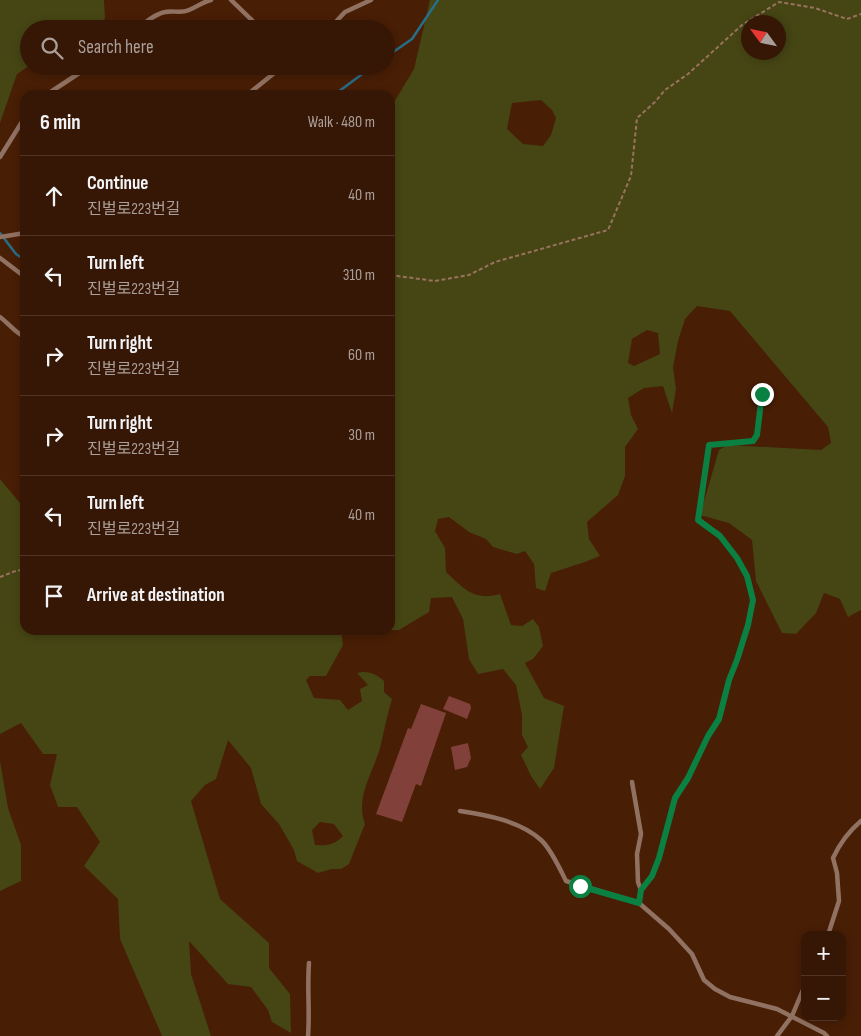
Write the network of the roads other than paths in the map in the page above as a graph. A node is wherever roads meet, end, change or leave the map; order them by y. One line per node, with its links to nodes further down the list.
1 (211, 0): 4 (lane)
2 (231, 0): 5 (lane)
3 (371, 0): 6 (lane)
4 (150, 20)
5 (252, 20)
6 (338, 20)
7 (76, 75): 9 (lane)
8 (272, 75): 10 (lane)
9 (54, 90)
10 (253, 90)
11 (20, 125): 12 (lane)
12 (0, 157)
13 (20, 234): 14 (lane)
14 (0, 237)
15 (0, 258): 16 (lane)
16 (20, 273)
17 (0, 317): 18 (lane)
18 (20, 335)
19 (762, 394): 23 (lane)
20 (632, 782): 23 (lane)
21 (460, 811): 24 (lane)
22 (861, 820): 25 (lane)
23 (641, 890): 24 (lane)
24 (639, 903): 28 (lane)
25 (829, 931)
26 (309, 963): 29 (lane)
27 (801, 995): 28 (lane)
28 (792, 1016): 30 (lane); 31 (lane)
29 (308, 1036)
30 (777, 1036)
31 (827, 1036)

